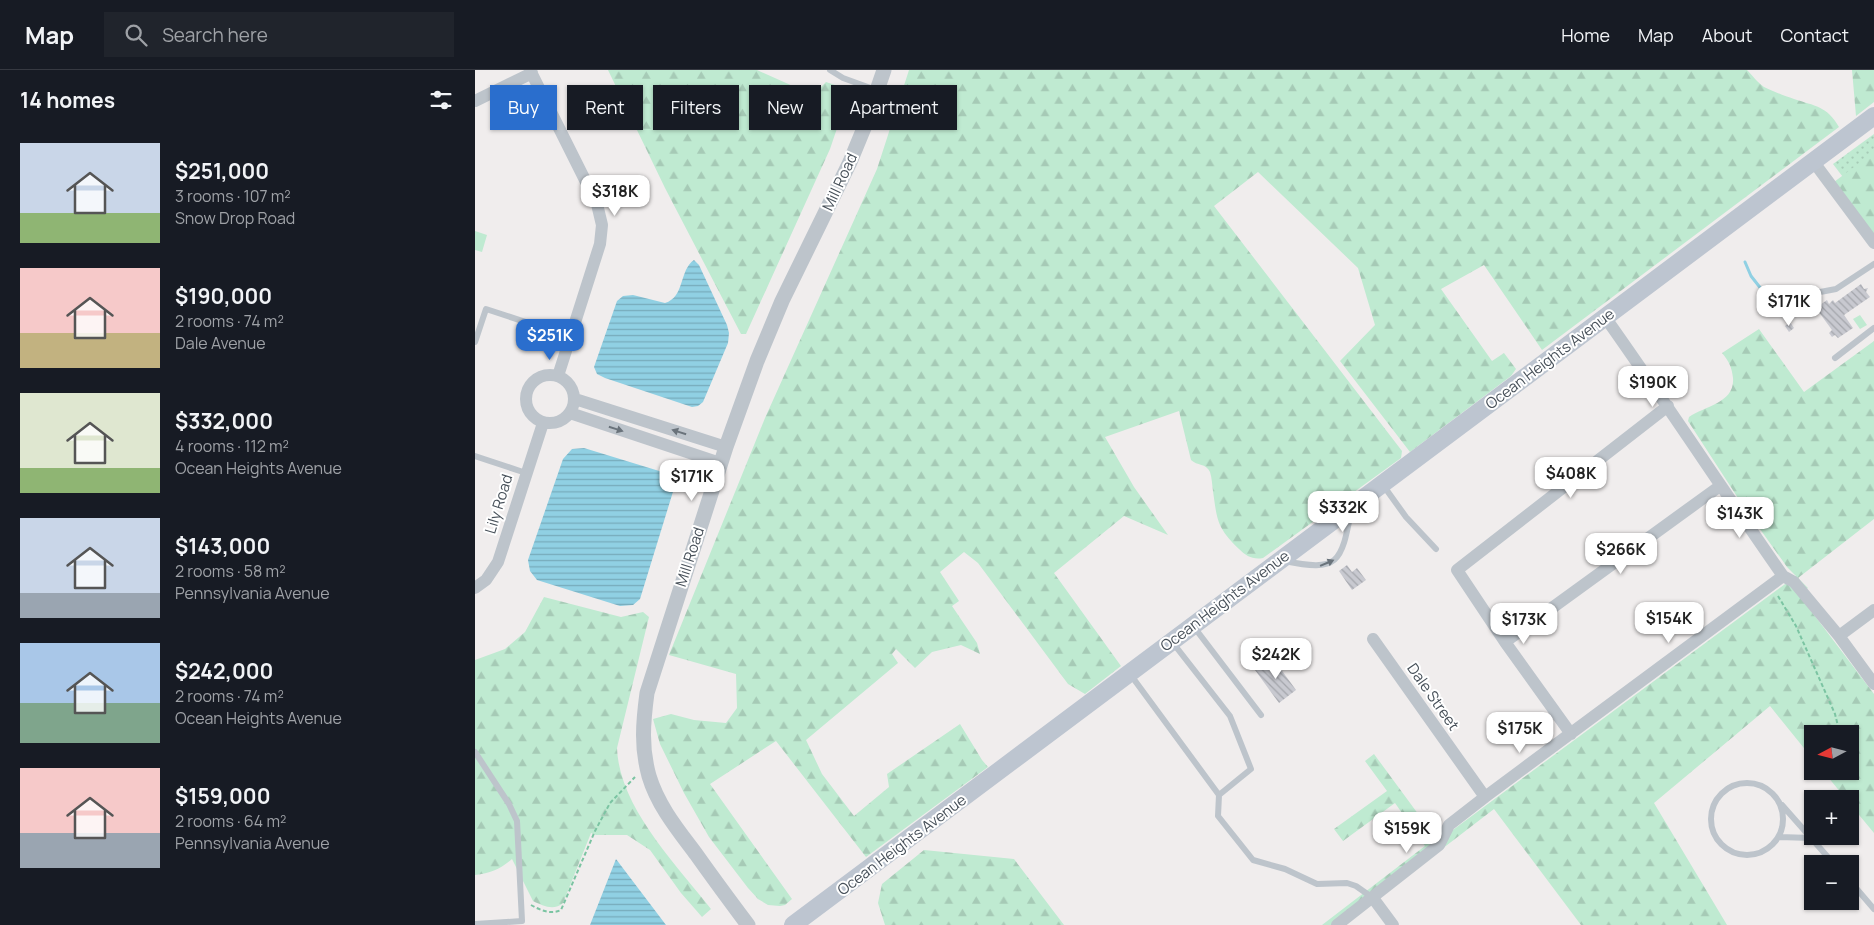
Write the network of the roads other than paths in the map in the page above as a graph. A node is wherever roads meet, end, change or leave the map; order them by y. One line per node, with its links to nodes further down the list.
1 (830, 70): 4 (lane)
2 (884, 70): 5 (street, Mill Road)
3 (531, 72): 6 (street); 15 (street)
4 (863, 85)
5 (879, 85)
6 (475, 101)
7 (1874, 116): 9 (main road, Ocean Heights Avenue)
8 (863, 130): 23 (street, Mill Road)
9 (1813, 162): 10 (street); 13 (main road, Ocean Heights Avenue)
10 (1874, 243)
11 (1874, 264): 12 (lane)
12 (1799, 304)
13 (1605, 317): 20 (street); 27 (main road, Ocean Heights Avenue)
14 (1874, 328): 17 (lane)
15 (571, 337): 16 (lane); 18 (street)
16 (475, 342)
17 (1835, 358)
18 (558, 376): 19 (street); 22 (street)
19 (575, 399): 21 (street); 23 (street, one-way to 19)
20 (1668, 406): 28 (street); 39 (street)
21 (570, 413): 22 (street); 25 (street, one-way to 25)
22 (543, 423): 26 (street, Lily Road)
23 (726, 447): 25 (street, Mill Road)
24 (475, 456): 26 (lane)
25 (720, 463): 58 (street, Mill Road)
26 (526, 473): 33 (street, Lily Road)
27 (1382, 484): 29 (main road, Ocean Heights Avenue); 30 (lane)
28 (1720, 486): 32 (street); 39 (street)
29 (1353, 506): 31 (main road, Ocean Heights Avenue); 31 (lane, one-way to 29)
30 (1436, 549)
31 (1280, 560): 35 (main road, Ocean Heights Avenue)
32 (1783, 576): 36 (street); 43 (street)
33 (475, 588)
34 (1874, 610): 36 (street)
35 (1193, 626): 38 (main road, Ocean Heights Avenue); 42 (lane)
36 (1839, 636): 41 (street)
37 (1373, 639): 46 (street, Dale Street)
38 (1172, 642): 40 (main road, Ocean Heights Avenue); 45 (lane)
39 (1505, 642): 43 (street)
40 (1130, 673): 45 (lane); 59 (main road, Ocean Heights Avenue)
41 (1874, 684)
42 (1261, 715)
43 (1571, 734): 46 (street)
44 (475, 752): 56 (lane)
45 (1219, 795): 54 (lane)
46 (1485, 797): 54 (street)
47 (1780, 803): 48 (lane); 49 (lane); 49 (lane)
48 (1804, 830)
49 (1779, 837): 50 (lane)
50 (1804, 838)
51 (1817, 845): 52 (lane)
52 (1826, 855)
53 (1859, 892): 55 (lane)
54 (1373, 898): 60 (street); 61 (street)
55 (1874, 909)
56 (522, 923): 57 (lane)
57 (475, 924)
58 (748, 925)
59 (793, 925)
60 (1337, 925)
61 (1393, 925)

